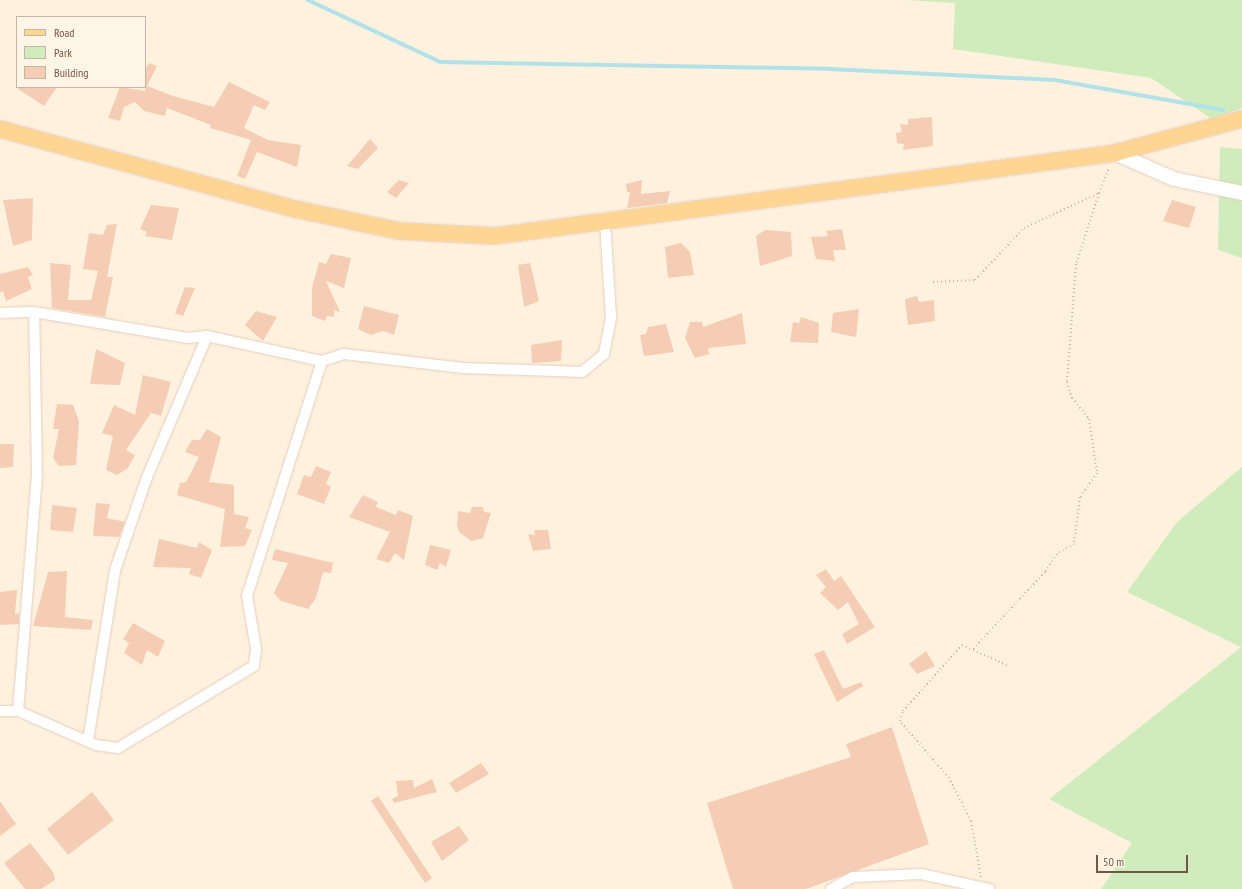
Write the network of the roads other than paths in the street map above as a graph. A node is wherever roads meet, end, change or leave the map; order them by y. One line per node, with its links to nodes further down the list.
1 (1242, 119): 3 (main road)
2 (0, 129): 5 (main road)
3 (1115, 153): 4 (main road); 5 (main road)
4 (1242, 192)
5 (605, 222): 9 (street)
6 (34, 312): 7 (street); 8 (street); 11 (street)
7 (0, 313)
8 (207, 336): 9 (street); 12 (street)
9 (322, 361): 12 (street)
10 (0, 711): 11 (street)
11 (18, 711): 12 (street)
12 (88, 741)
13 (986, 888): 14 (street)
14 (831, 889)

